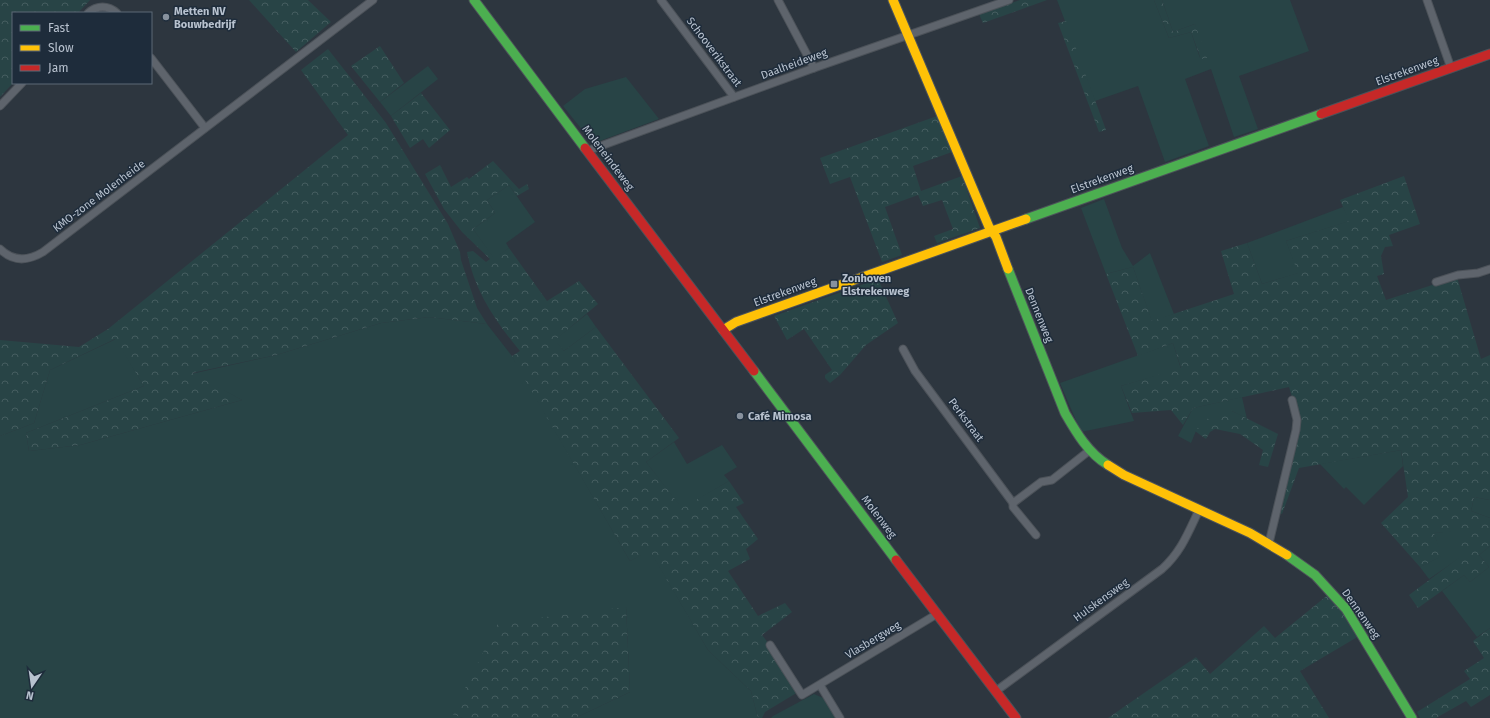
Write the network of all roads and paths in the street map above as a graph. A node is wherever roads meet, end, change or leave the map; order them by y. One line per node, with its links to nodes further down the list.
1 (373, 0): 18 (street, KMO-zone Molenheide)
2 (474, 0): 19 (street, Moleneindeweg)
3 (661, 0): 16 (street, Schooverikstraat)
4 (778, 0): 13 (street)
5 (893, 0): 10 (street, Dennenweg)
6 (1008, 0): 10 (street, Daalheideweg)
7 (1427, 0): 14 (street)
8 (90, 12): 9 (street)
9 (116, 12)
10 (908, 36): 13 (street, Daalheideweg); 20 (street, Dennenweg)
11 (1490, 54): 14 (street, Elstrekenweg)
12 (152, 59): 18 (street)
13 (814, 68): 16 (street, Daalheideweg)
14 (1452, 68): 20 (street, Elstrekenweg)
15 (21, 84): 17 (street)
16 (734, 97): 19 (street, Daalheideweg)
17 (0, 106)
18 (205, 128): 21 (street, KMO-zone Molenheide)
19 (587, 151): 24 (street, Moleneindeweg)
20 (992, 231): 24 (street, Elstrekenweg); 27 (street, Dennenweg)
21 (0, 249)
22 (1490, 268): 23 (street)
23 (1436, 282)
24 (723, 330): 32 (street, Molenweg)
25 (903, 349): 28 (street, Perkstraat)
26 (1292, 400): 31 (street)
27 (1090, 450): 28 (street); 29 (street, Dennenweg)
28 (1013, 502): 30 (street, Perkstraat)
29 (1199, 510): 31 (street, Dennenweg); 35 (street, Hulskensweg)
30 (1036, 535)
31 (1269, 543): 38 (street, Dennenweg)
32 (937, 614): 34 (street, Vlasbergweg); 35 (street, Molenweg)
33 (770, 645): 34 (street, Vlasbergweg)
34 (820, 686): 36 (street)
35 (996, 692): 37 (street, Molenweg)
36 (840, 718)
37 (1016, 718)
38 (1412, 718)

